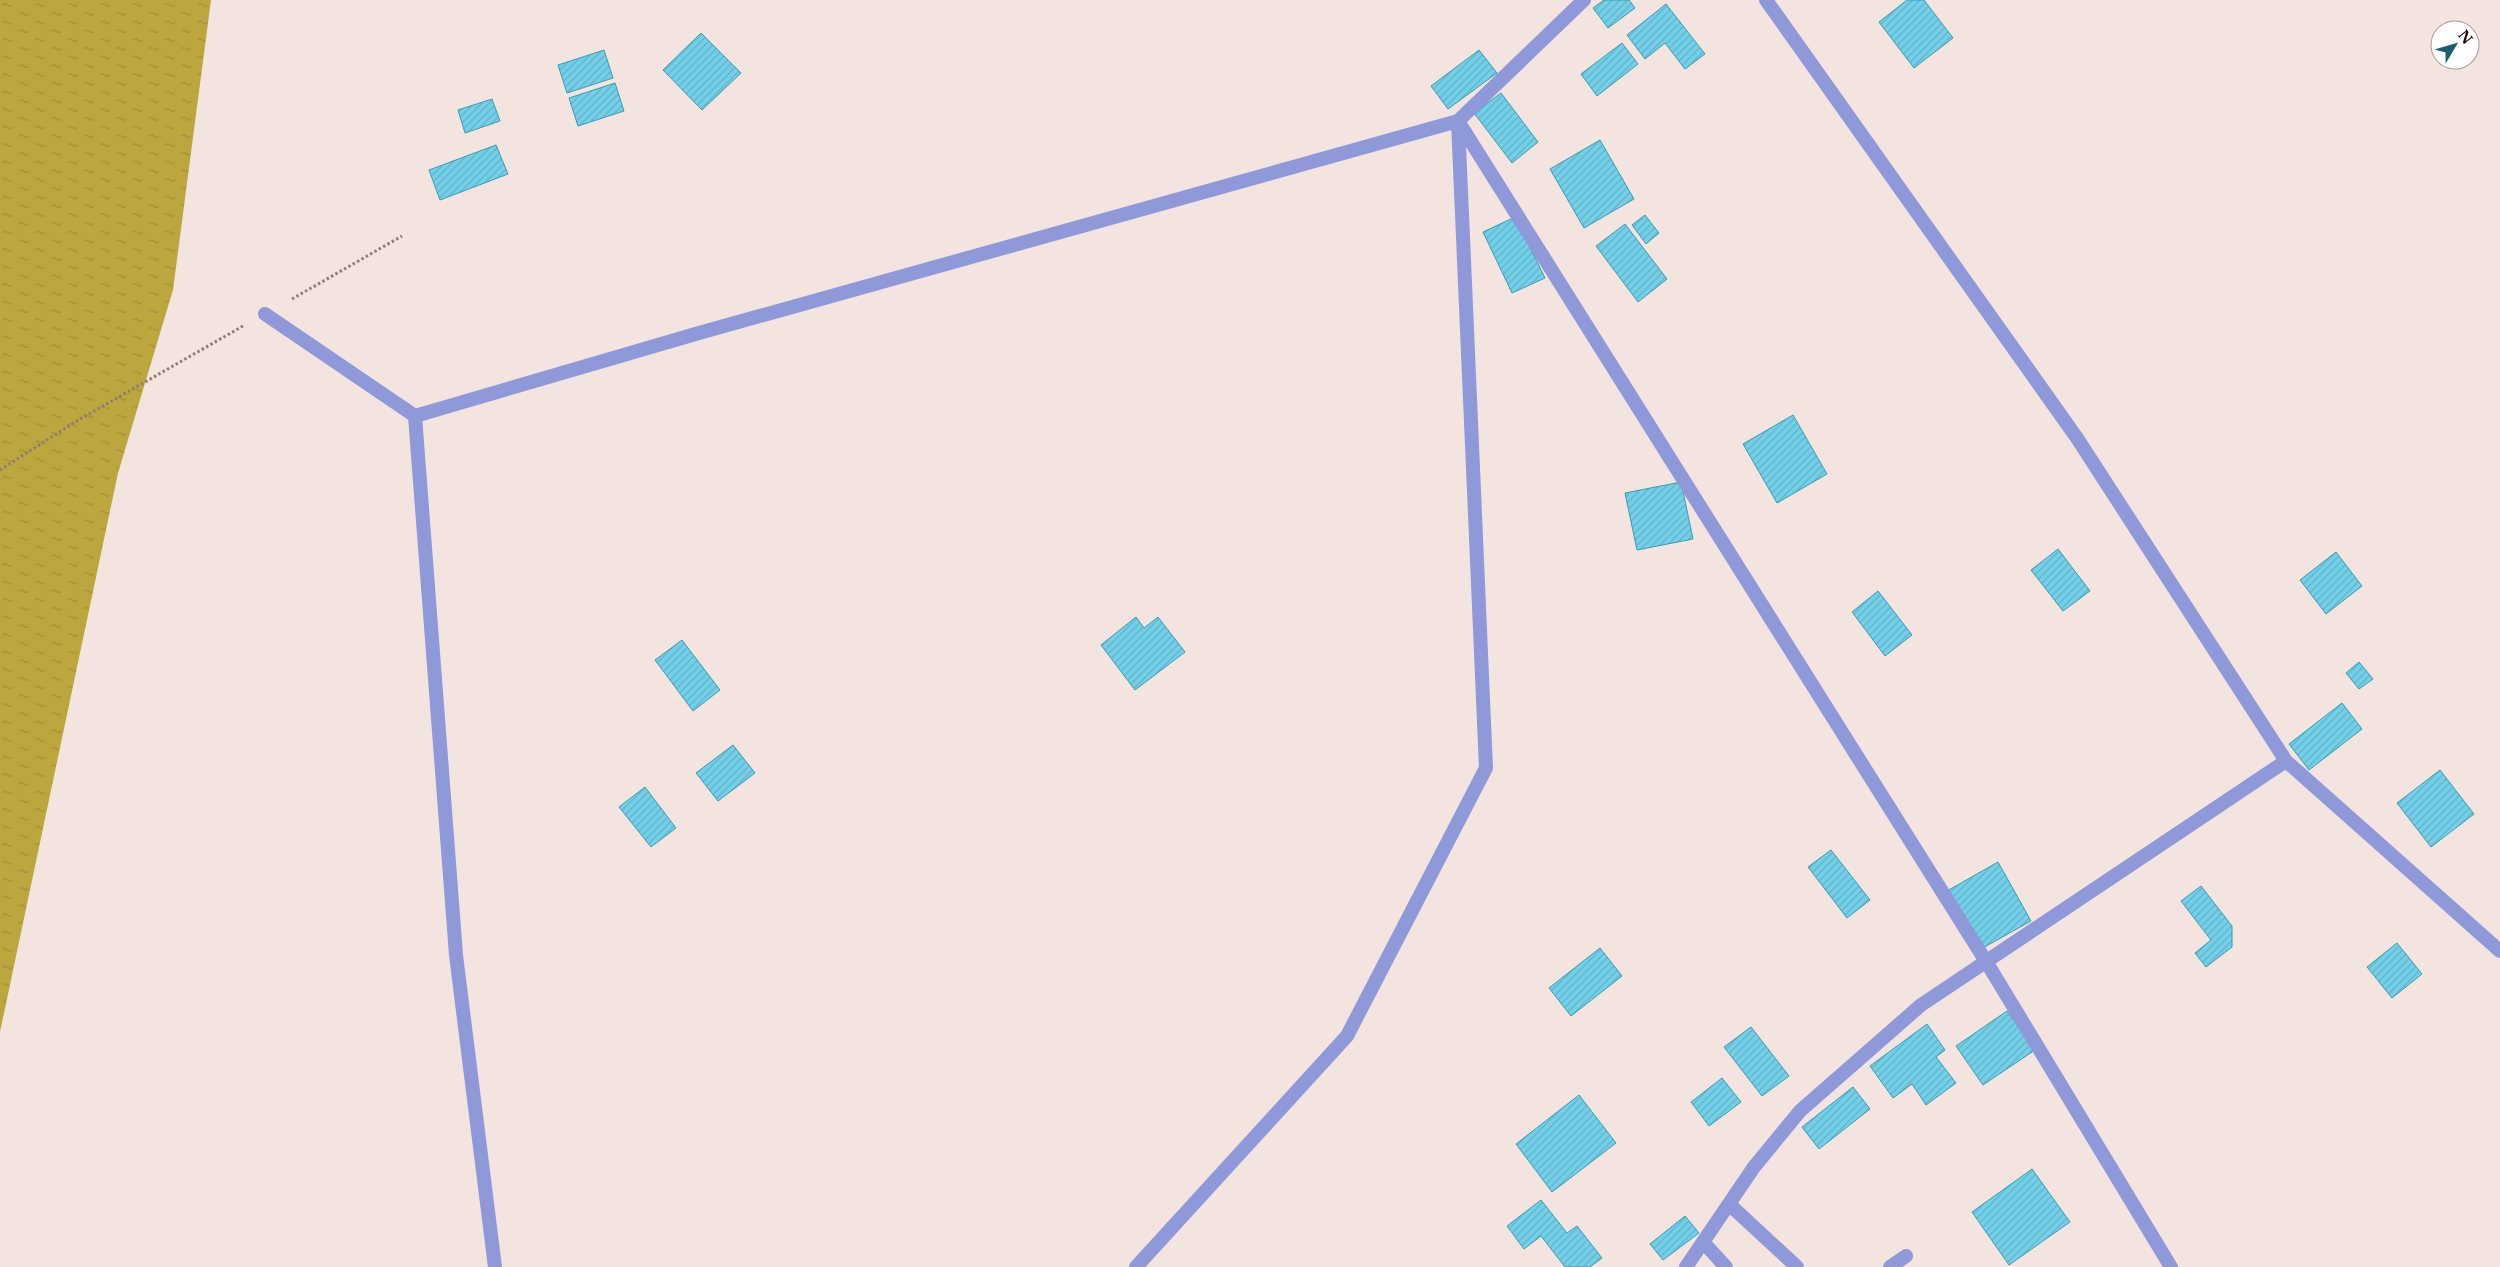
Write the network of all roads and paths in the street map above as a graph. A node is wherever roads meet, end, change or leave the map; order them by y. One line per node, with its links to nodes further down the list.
1 (1584, 0): 3 (street)
2 (1766, 0): 8 (street)
3 (1458, 121): 6 (street); 10 (street); 15 (street)
4 (402, 236): 5 (path)
5 (266, 314): 6 (street); 7 (path)
6 (415, 416): 14 (street)
7 (0, 470)
8 (2286, 762): 9 (street); 10 (street)
9 (2500, 951)
10 (1987, 963): 11 (street); 20 (street)
11 (1729, 1204): 12 (street); 18 (street)
12 (1703, 1242): 16 (street); 17 (street)
13 (1906, 1256): 19 (street)
14 (495, 1267)
15 (1136, 1267)
16 (1686, 1267)
17 (1726, 1267)
18 (1797, 1267)
19 (1890, 1267)
20 (2171, 1267)

